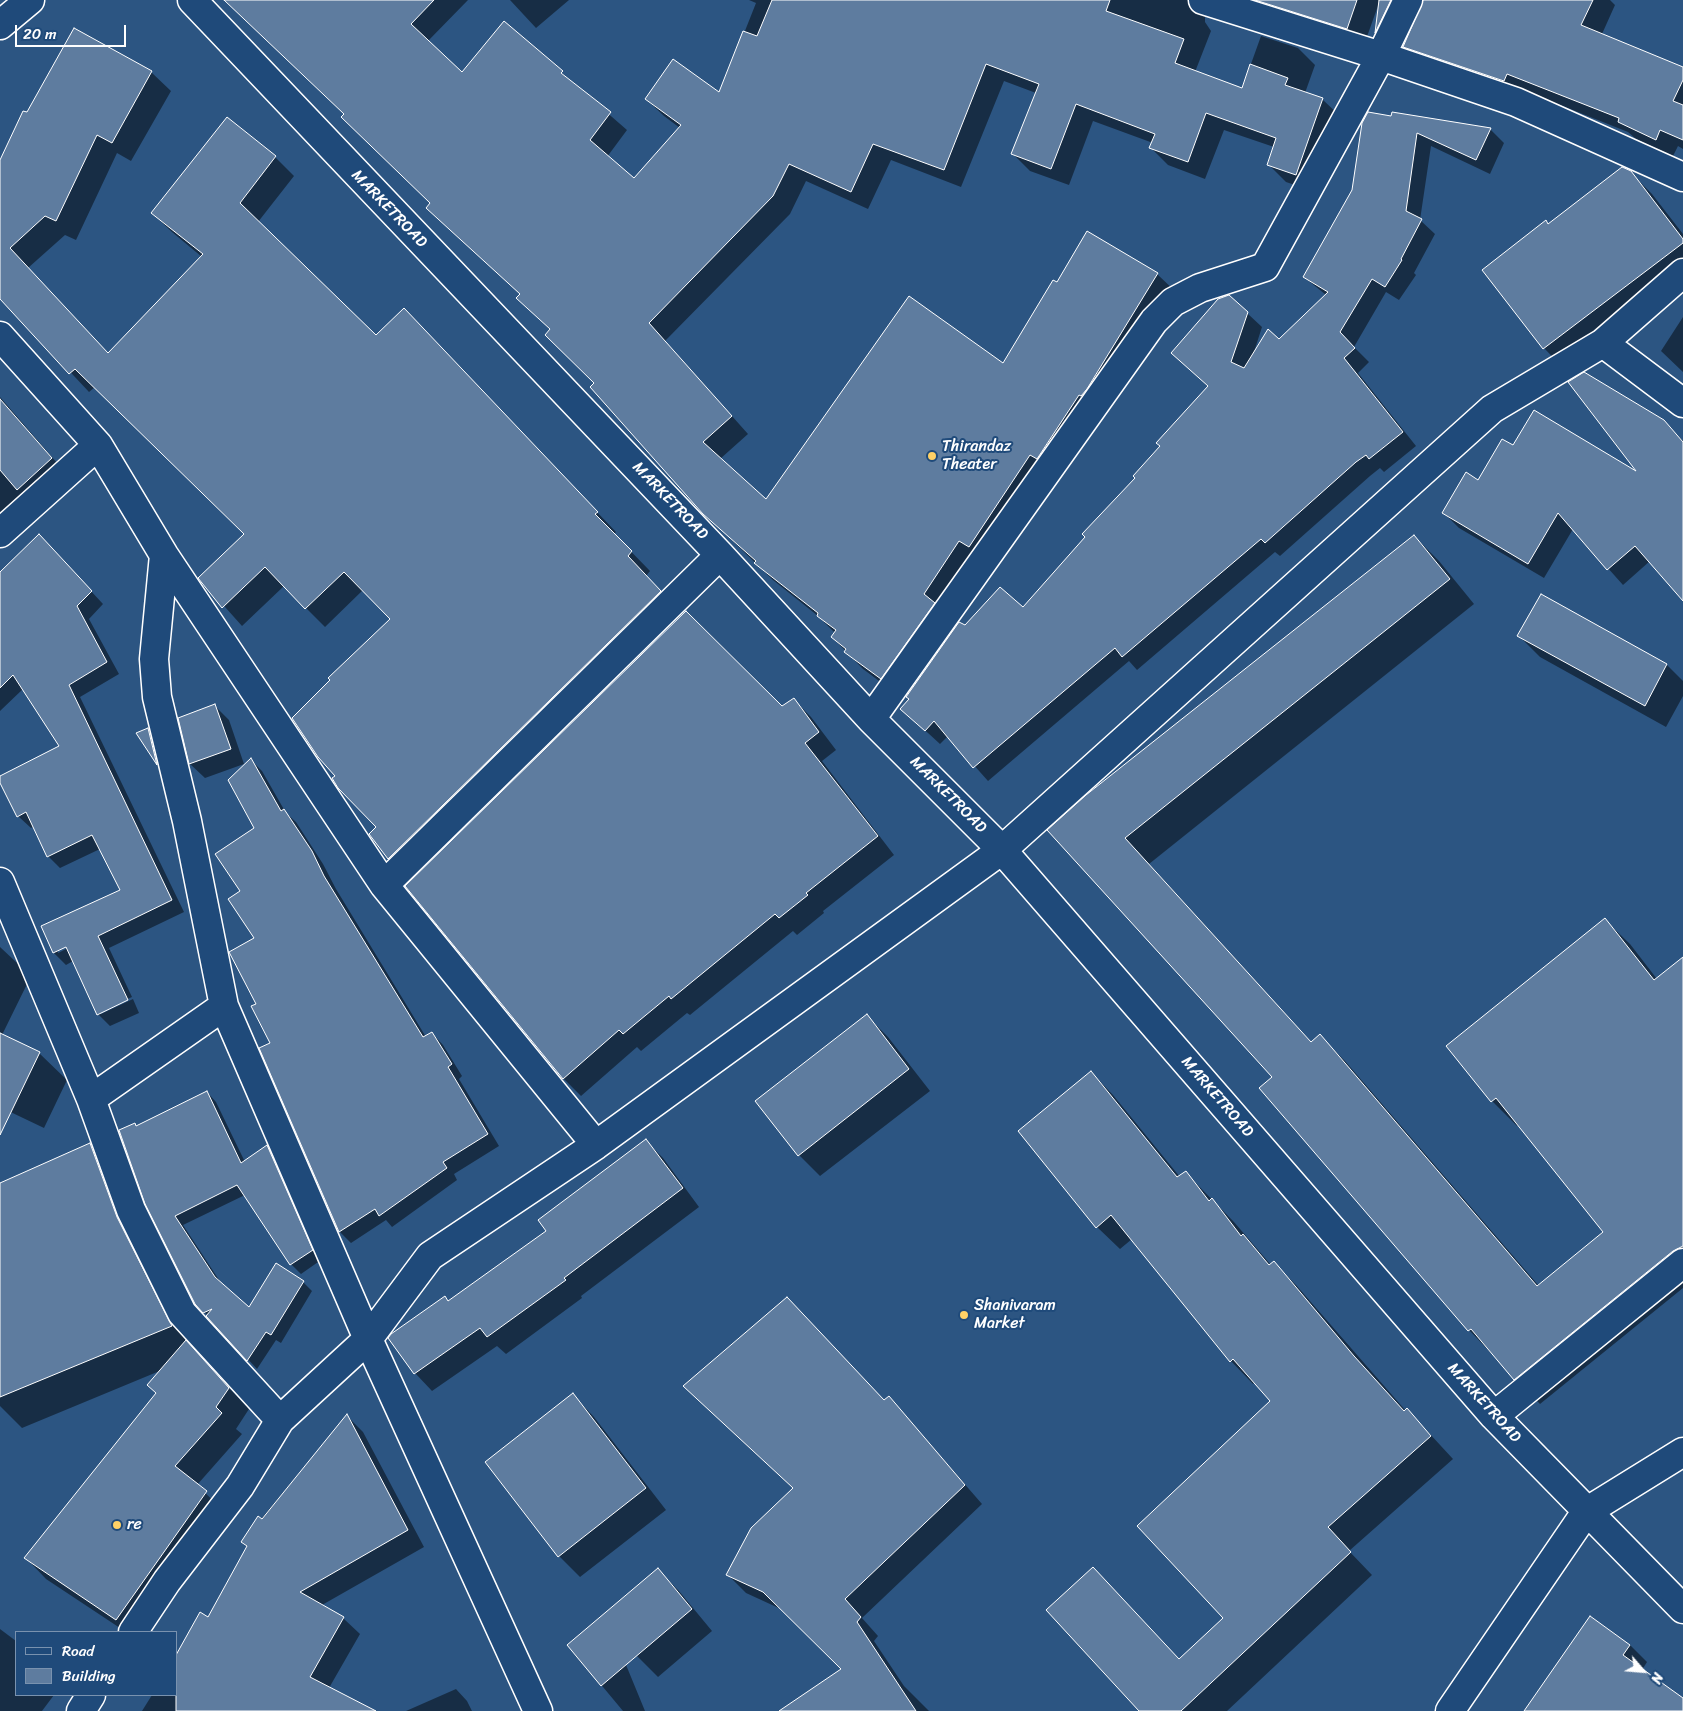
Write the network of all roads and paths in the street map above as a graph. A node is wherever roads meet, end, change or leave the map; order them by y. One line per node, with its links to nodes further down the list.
1 (30, 0): 5 (street)
2 (192, 0): 14 (street, MARKETROAD)
3 (1203, 0): 6 (street)
4 (1408, 0): 6 (street)
5 (0, 25)
6 (1382, 56): 7 (street); 16 (street)
7 (1683, 177)
8 (1683, 273): 10 (street)
9 (0, 336): 12 (street)
10 (1604, 343): 11 (street); 17 (street)
11 (1683, 403)
12 (98, 445): 13 (street); 15 (street)
13 (0, 533)
14 (720, 554): 16 (street, MARKETROAD); 19 (street)
15 (164, 555): 19 (street); 20 (street)
16 (871, 719): 17 (street, MARKETROAD)
17 (1002, 850): 22 (street); 25 (street, MARKETROAD)
18 (0, 882): 21 (street)
19 (384, 885): 22 (street)
20 (224, 1006): 21 (street); 24 (street)
21 (91, 1098): 26 (street)
22 (596, 1145): 24 (street)
23 (1683, 1263): 25 (street)
24 (368, 1339): 26 (street); 33 (street)
25 (1494, 1416): 28 (street, MARKETROAD)
26 (280, 1420): 30 (street)
27 (1683, 1452): 28 (street)
28 (1586, 1512): 29 (street, MARKETROAD); 34 (street)
29 (1683, 1609)
30 (134, 1631)
31 (91, 1696): 32 (street)
32 (81, 1711)
33 (538, 1711)
34 (1450, 1711)

